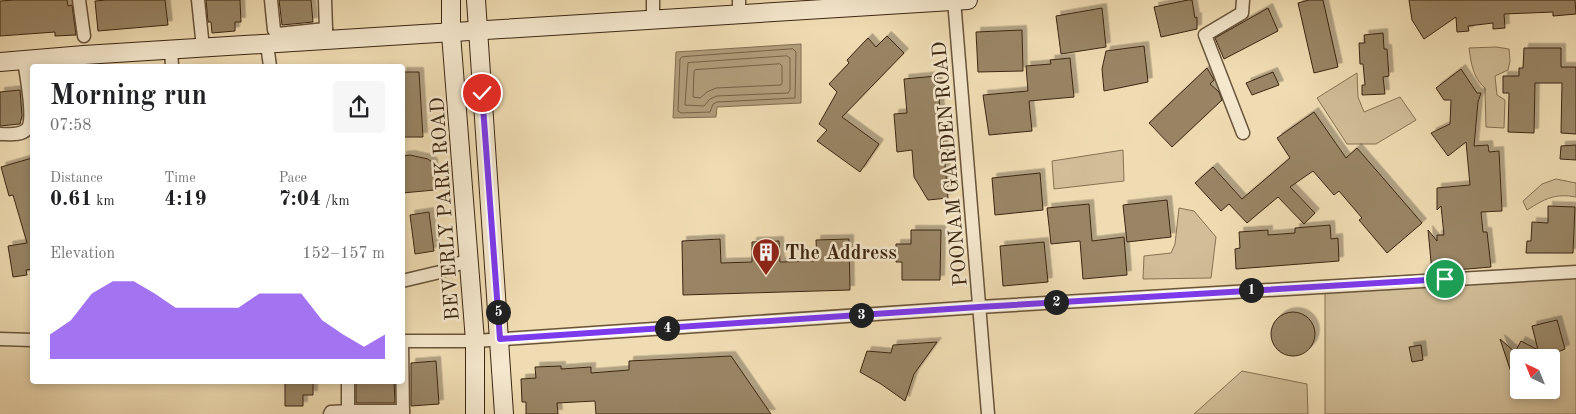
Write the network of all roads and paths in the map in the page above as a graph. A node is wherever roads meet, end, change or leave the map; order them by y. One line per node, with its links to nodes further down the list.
1 (79, 0): 15 (street)
2 (198, 0): 17 (street)
3 (271, 0): 14 (street)
4 (325, 0): 14 (street)
5 (451, 0): 13 (street, BEVERLY PARK ROAD)
6 (476, 0): 12 (street)
7 (653, 0): 11 (street)
8 (959, 0): 10 (street); 27 (street, POONAM GARDEN ROAD)
9 (1243, 0): 22 (street)
10 (739, 8): 11 (street)
11 (653, 21): 12 (street)
12 (478, 32): 13 (street); 29 (street)
13 (451, 34): 14 (street); 24 (street, BEVERLY PARK ROAD)
14 (326, 35): 16 (street)
15 (84, 36)
16 (267, 45): 17 (street); 21 (street)
17 (203, 48): 18 (street)
18 (172, 58): 19 (street)
19 (24, 61): 20 (street); 23 (street)
20 (0, 62)
21 (270, 64)
22 (1243, 133)
23 (0, 134)
24 (469, 259): 26 (street); 32 (street, BEVERLY PARK ROAD)
25 (1576, 272): 27 (street)
26 (405, 280)
27 (979, 307): 29 (street); 41 (street, POONAM GARDEN ROAD)
28 (0, 339): 30 (street)
29 (500, 339): 32 (street); 40 (street)
30 (30, 340)
31 (405, 341): 32 (street)
32 (475, 341): 39 (street, BEVERLY PARK ROAD)
33 (348, 384): 35 (street)
34 (403, 384): 37 (street)
35 (348, 411): 36 (street); 38 (street)
36 (369, 413): 37 (street)
37 (403, 413)
38 (330, 414)
39 (475, 414)
40 (504, 414)
41 (988, 414)

